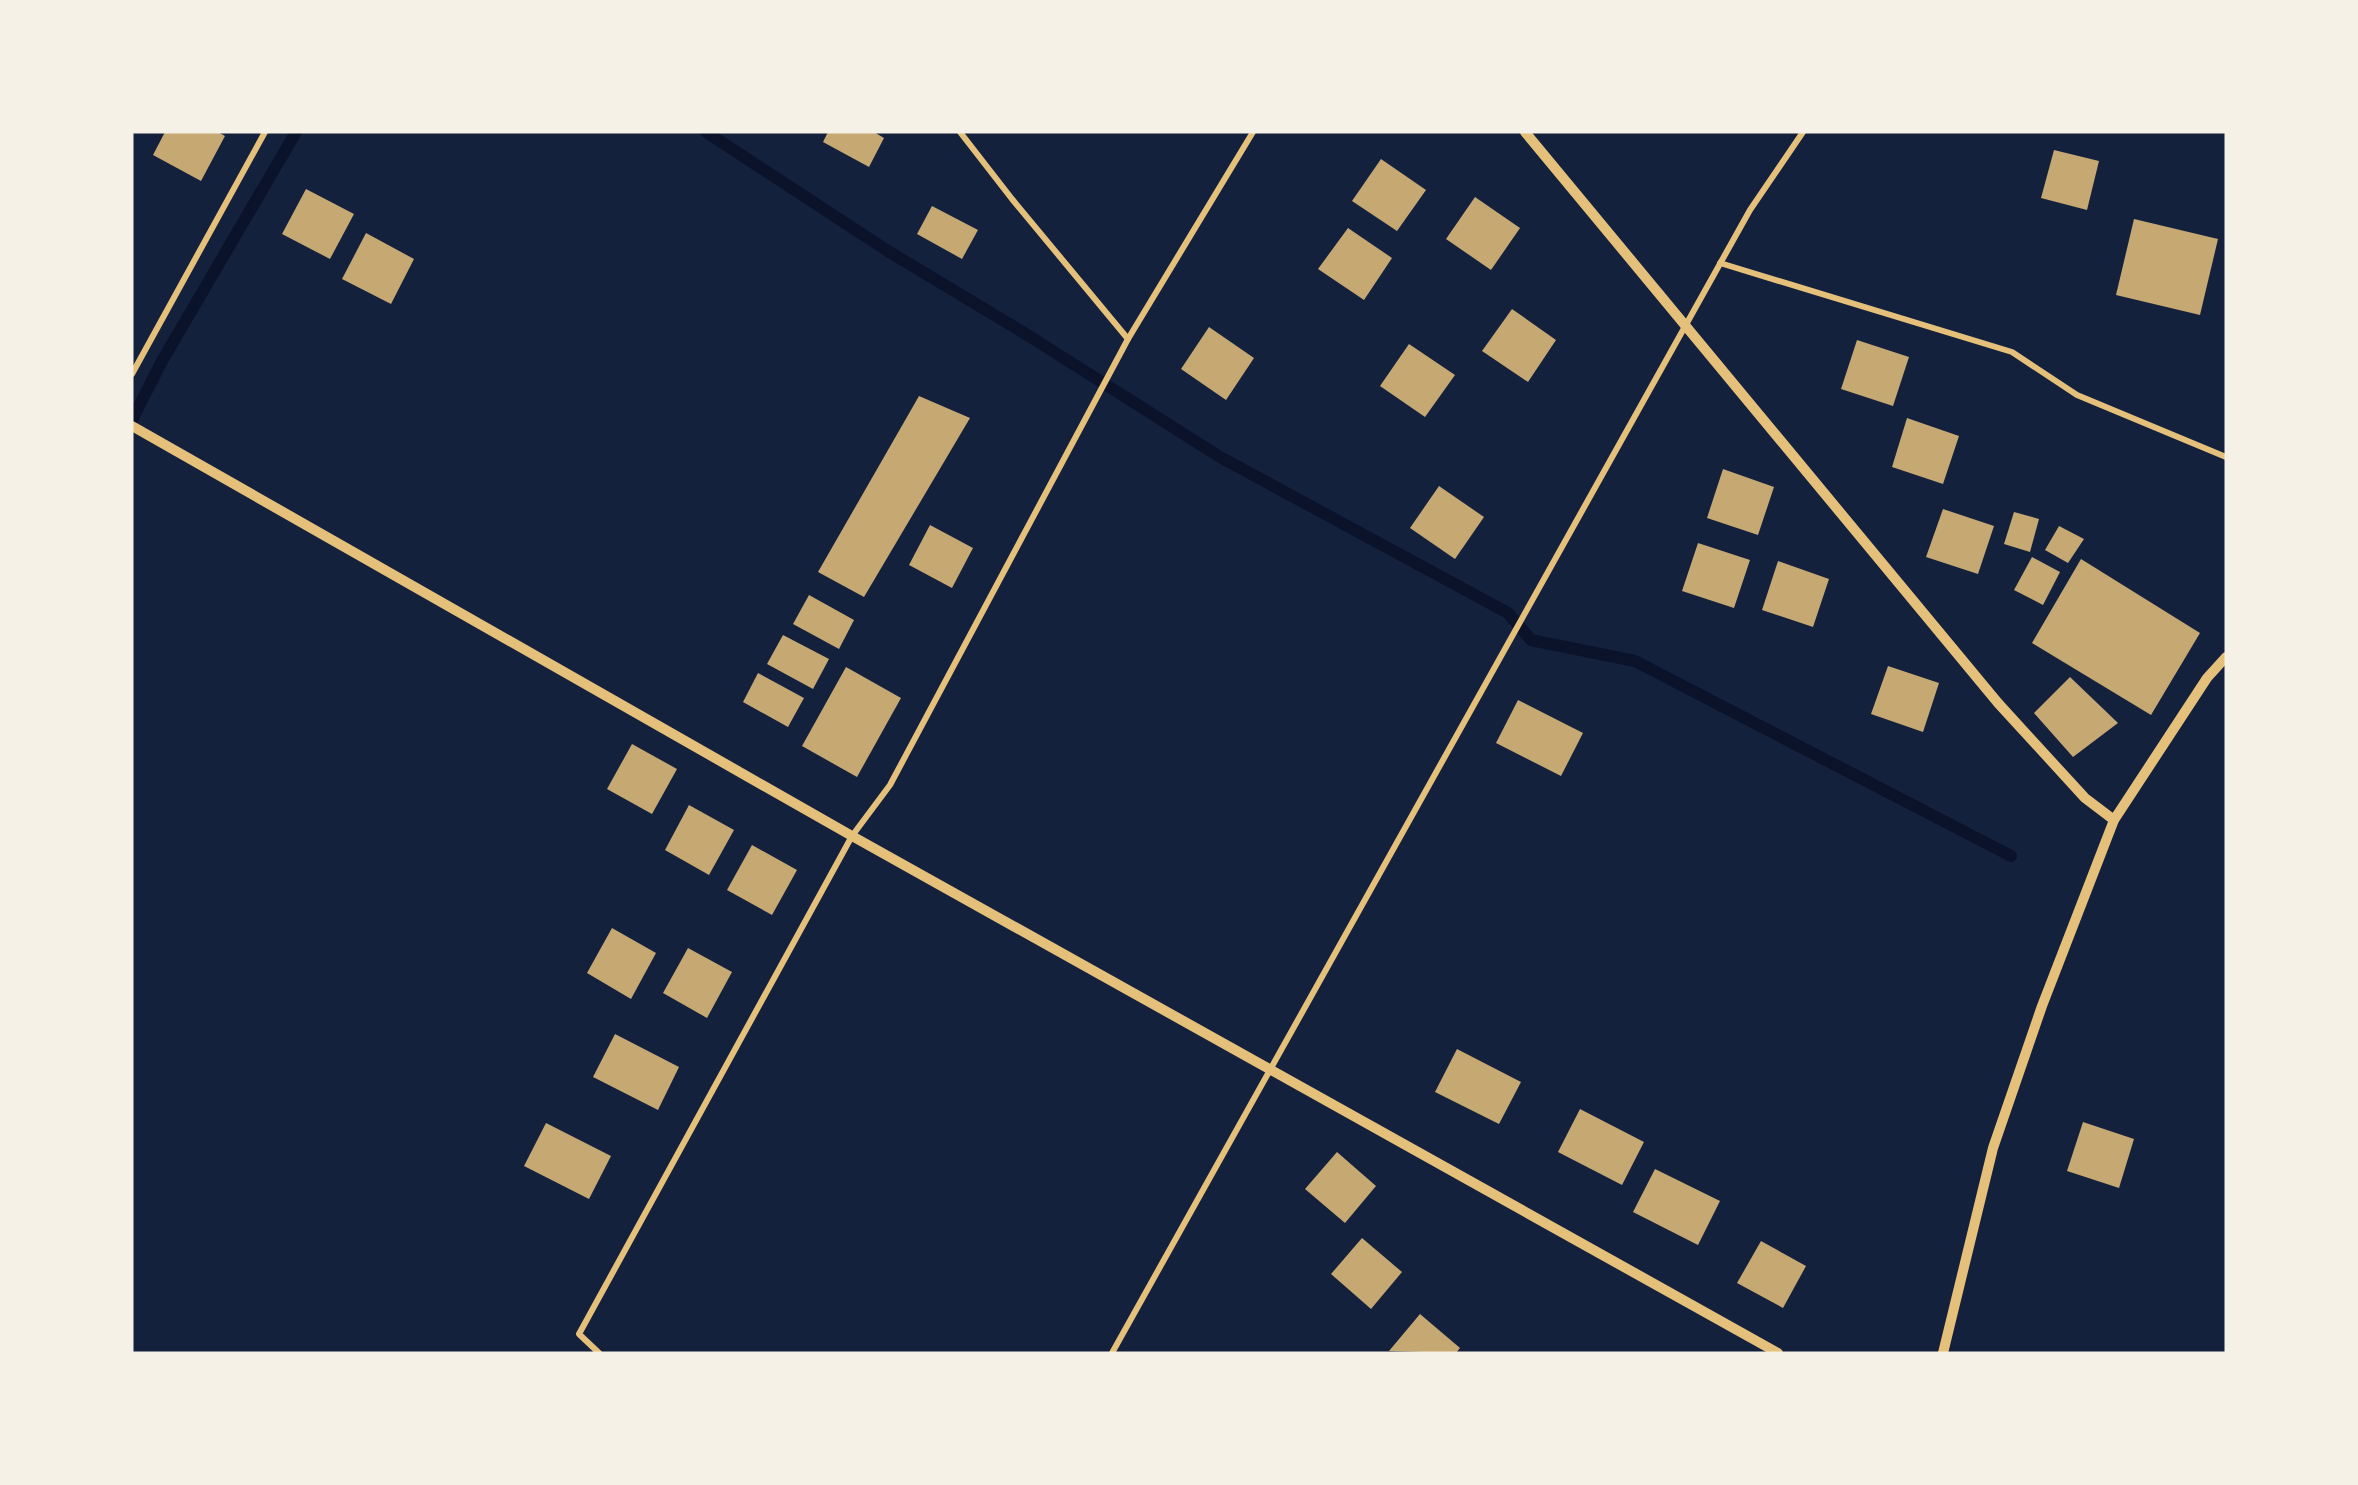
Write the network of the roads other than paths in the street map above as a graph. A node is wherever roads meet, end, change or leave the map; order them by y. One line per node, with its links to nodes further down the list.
1 (265, 132): 9 (street)
2 (960, 132): 8 (street)
3 (1254, 132): 8 (street)
4 (1525, 132): 7 (street)
5 (1803, 132): 6 (street)
6 (1720, 263): 7 (street); 11 (street)
7 (1686, 325): 13 (street); 15 (street)
8 (1128, 339): 14 (street)
9 (132, 374)
10 (132, 426): 14 (street)
11 (2226, 457)
12 (2226, 657): 13 (street)
13 (2114, 820): 19 (street)
14 (852, 836): 15 (street); 16 (street)
15 (1272, 1070): 17 (street); 18 (street)
16 (599, 1353)
17 (1112, 1353)
18 (1778, 1353)
19 (1942, 1353)

